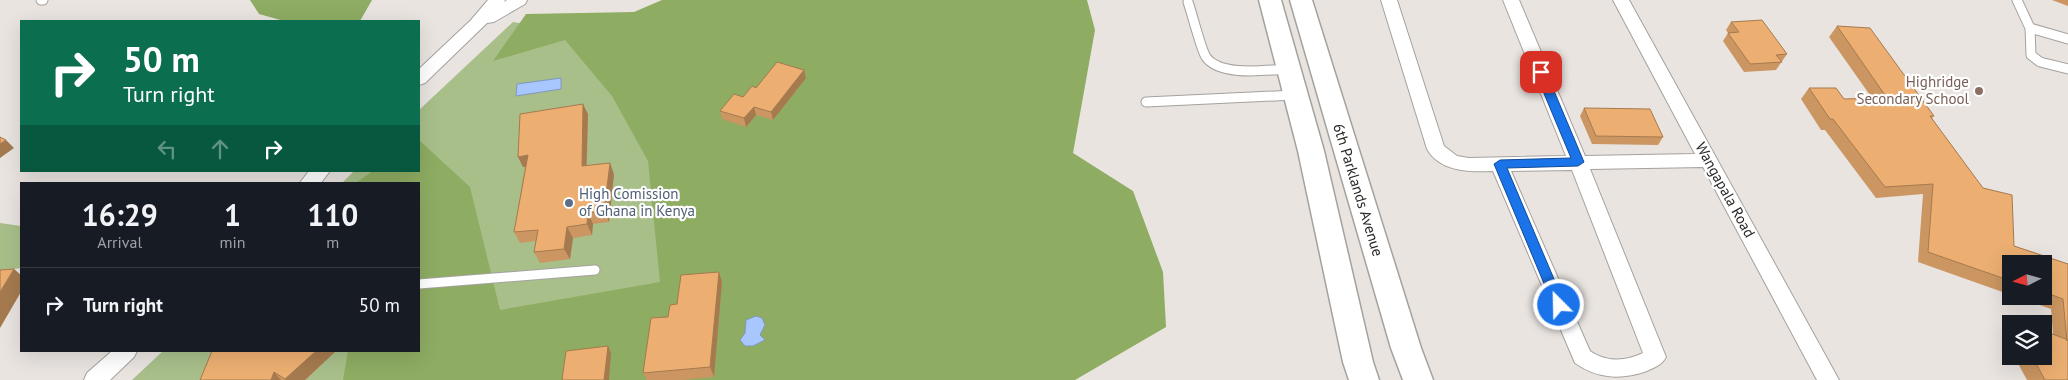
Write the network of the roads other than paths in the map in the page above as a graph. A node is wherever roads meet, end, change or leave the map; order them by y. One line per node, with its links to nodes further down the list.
1 (497, 0): 10 (street)
2 (519, 0): 10 (street)
3 (1270, 0): 13 (street)
4 (1301, 0): 28 (street, 6th Parklands Avenue)
5 (1389, 0): 20 (street)
6 (1511, 0): 19 (street)
7 (1621, 0): 18 (street, Wangapala Road)
8 (2017, 0): 11 (lane)
9 (1188, 2): 13 (lane)
10 (477, 24): 15 (street)
11 (2030, 28): 12 (lane); 14 (lane)
12 (2068, 39)
13 (1290, 68): 16 (street)
14 (2068, 69)
15 (420, 78)
16 (1298, 95): 17 (lane); 27 (street)
17 (1146, 102)
18 (1709, 160): 19 (street); 29 (street, Wangapala Road)
19 (1578, 162): 20 (street); 20 (street)
20 (1500, 164)
21 (320, 172): 22 (street)
22 (310, 182)
23 (595, 270): 24 (lane)
24 (420, 284)
25 (126, 352): 26 (street)
26 (95, 380)
27 (1364, 380)
28 (1418, 380)
29 (1828, 380)

